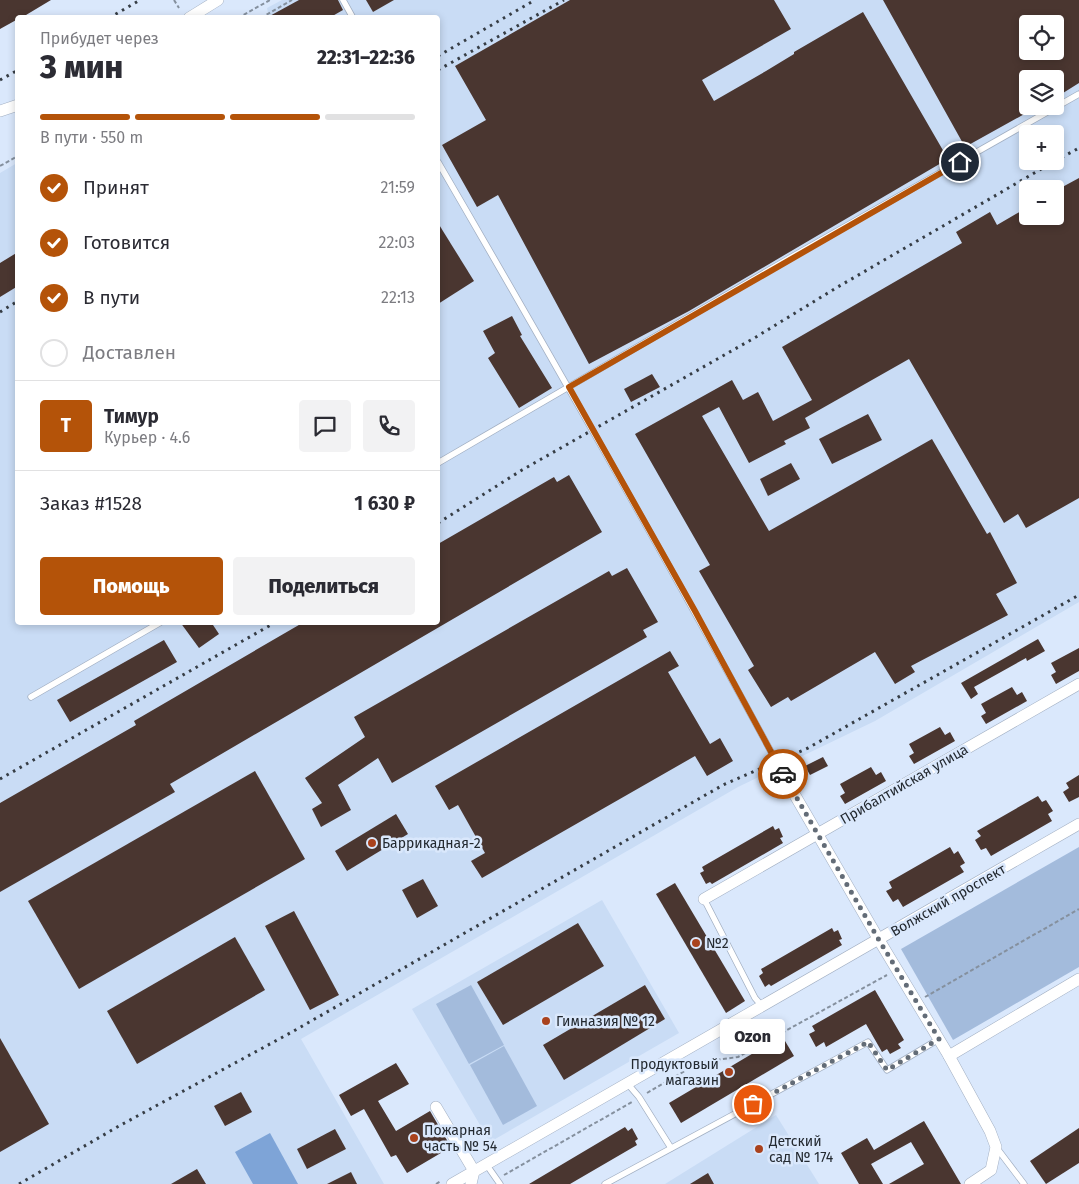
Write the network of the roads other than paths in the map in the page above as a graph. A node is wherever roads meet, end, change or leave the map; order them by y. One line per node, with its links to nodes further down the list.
1 (218, 0): 3 (street)
2 (343, 0): 4 (lane)
3 (194, 15)
4 (351, 15)
5 (1079, 94): 9 (lane)
6 (15, 106): 7 (street)
7 (0, 111)
8 (440, 165): 9 (lane)
9 (569, 387): 10 (lane); 14 (lane)
10 (440, 462)
11 (156, 625): 13 (lane)
12 (1079, 684): 16 (street, Прибалтийская улица)
13 (31, 697)
14 (789, 785): 16 (street)
15 (1079, 824): 18 (street, Волжский проспект)
16 (818, 833): 17 (street, Прибалтийская улица); 18 (street)
17 (704, 899): 20 (lane)
18 (879, 940): 20 (street, Волжский проспект); 21 (street)
19 (1079, 979): 22 (street)
20 (762, 1006): 23 (street, Волжский проспект)
21 (939, 1039): 22 (street); 26 (lane)
22 (949, 1056): 25 (street)
23 (627, 1083): 26 (lane); 27 (street, Волжский проспект)
24 (436, 1107): 28 (street)
25 (996, 1147): 33 (street); 34 (lane)
26 (671, 1148): 32 (lane)
27 (486, 1164): 28 (street, Волжский проспект); 29 (lane)
28 (474, 1171): 30 (street, Волжский проспект); 31 (street)
29 (498, 1182)
30 (452, 1184)
31 (471, 1184)
32 (605, 1184)
33 (970, 1184)
34 (1024, 1184)

